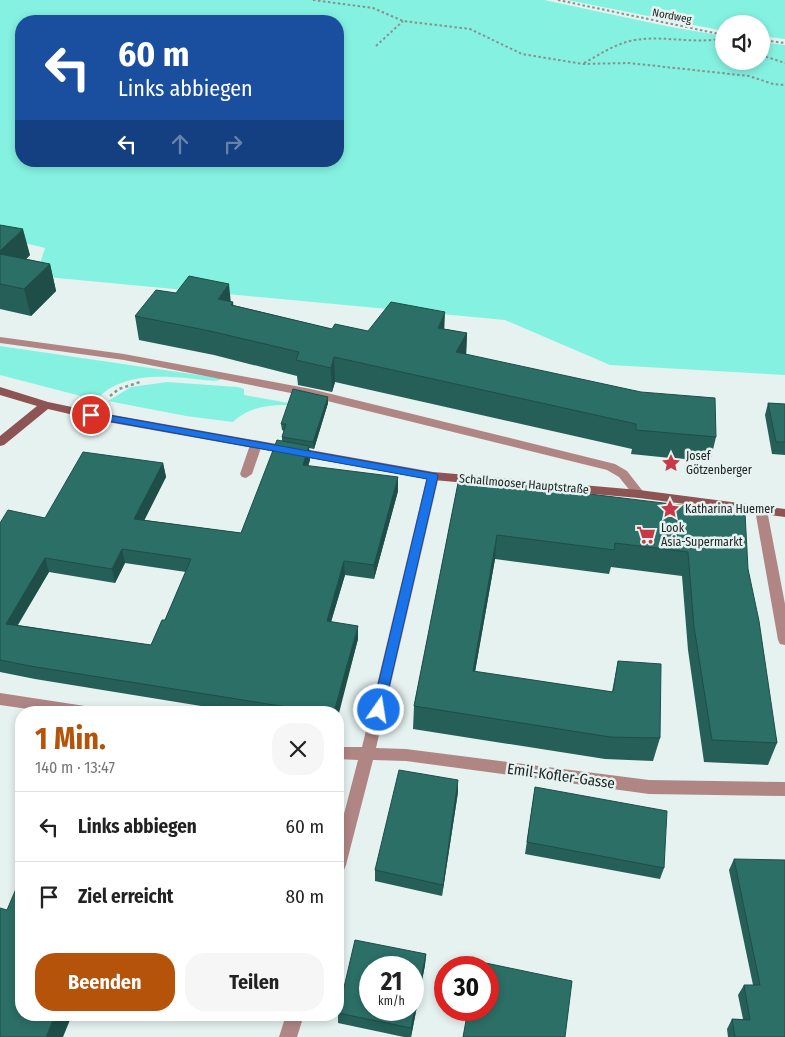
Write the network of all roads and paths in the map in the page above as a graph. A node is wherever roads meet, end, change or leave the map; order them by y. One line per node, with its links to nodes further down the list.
1 (313, 0): 3 (path)
2 (558, 0): 4 (path, Nordweg)
3 (403, 21): 8 (path); 11 (path)
4 (715, 32)
5 (715, 39): 11 (path)
6 (770, 41): 7 (path)
7 (785, 43)
8 (376, 46)
9 (770, 58): 10 (path)
10 (785, 63)
11 (583, 64): 12 (path)
12 (785, 85)
13 (0, 340): 20 (street)
14 (0, 391): 15 (street, Schallmooser Hauptstraße)
15 (46, 405): 16 (street); 17 (street, Schallmooser Hauptstraße)
16 (0, 442)
17 (256, 445): 18 (street); 19 (street, Schallmooser Hauptstraße)
18 (246, 474)
19 (433, 476): 20 (street, Schallmooser Hauptstraße); 27 (street)
20 (640, 494): 21 (street, Schallmooser Hauptstraße)
21 (761, 510): 22 (street, Schallmooser Hauptstraße); 23 (street)
22 (785, 513)
23 (785, 640)
24 (0, 699): 25 (street)
25 (46, 706)
26 (344, 753): 27 (street, Emil-Kofler-Gasse)
27 (368, 753): 28 (street, Emil-Kofler-Gasse); 29 (street)
28 (785, 789)
29 (344, 843)
30 (292, 1021): 31 (street)
31 (288, 1037)

